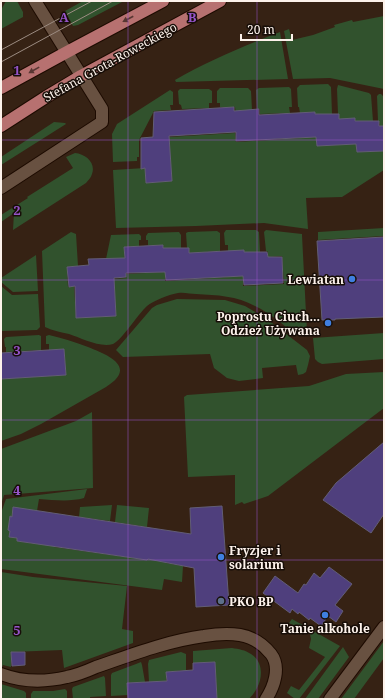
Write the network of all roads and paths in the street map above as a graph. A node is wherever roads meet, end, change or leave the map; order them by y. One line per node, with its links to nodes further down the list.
1 (35, 1): 4 (street)
2 (163, 1): 4 (main road, one-way to 4)
3 (220, 1): 5 (main road, Stefana Grota-Roweckiego)
4 (67, 52): 5 (street); 6 (main road, one-way to 6)
5 (81, 76): 7 (main road, Stefana Grota-Roweckiego); 8 (street)
6 (1, 88)
7 (1, 126)
8 (1, 188)
9 (384, 627): 12 (street)
10 (1, 674): 11 (street)
11 (266, 699)
12 (330, 699)

